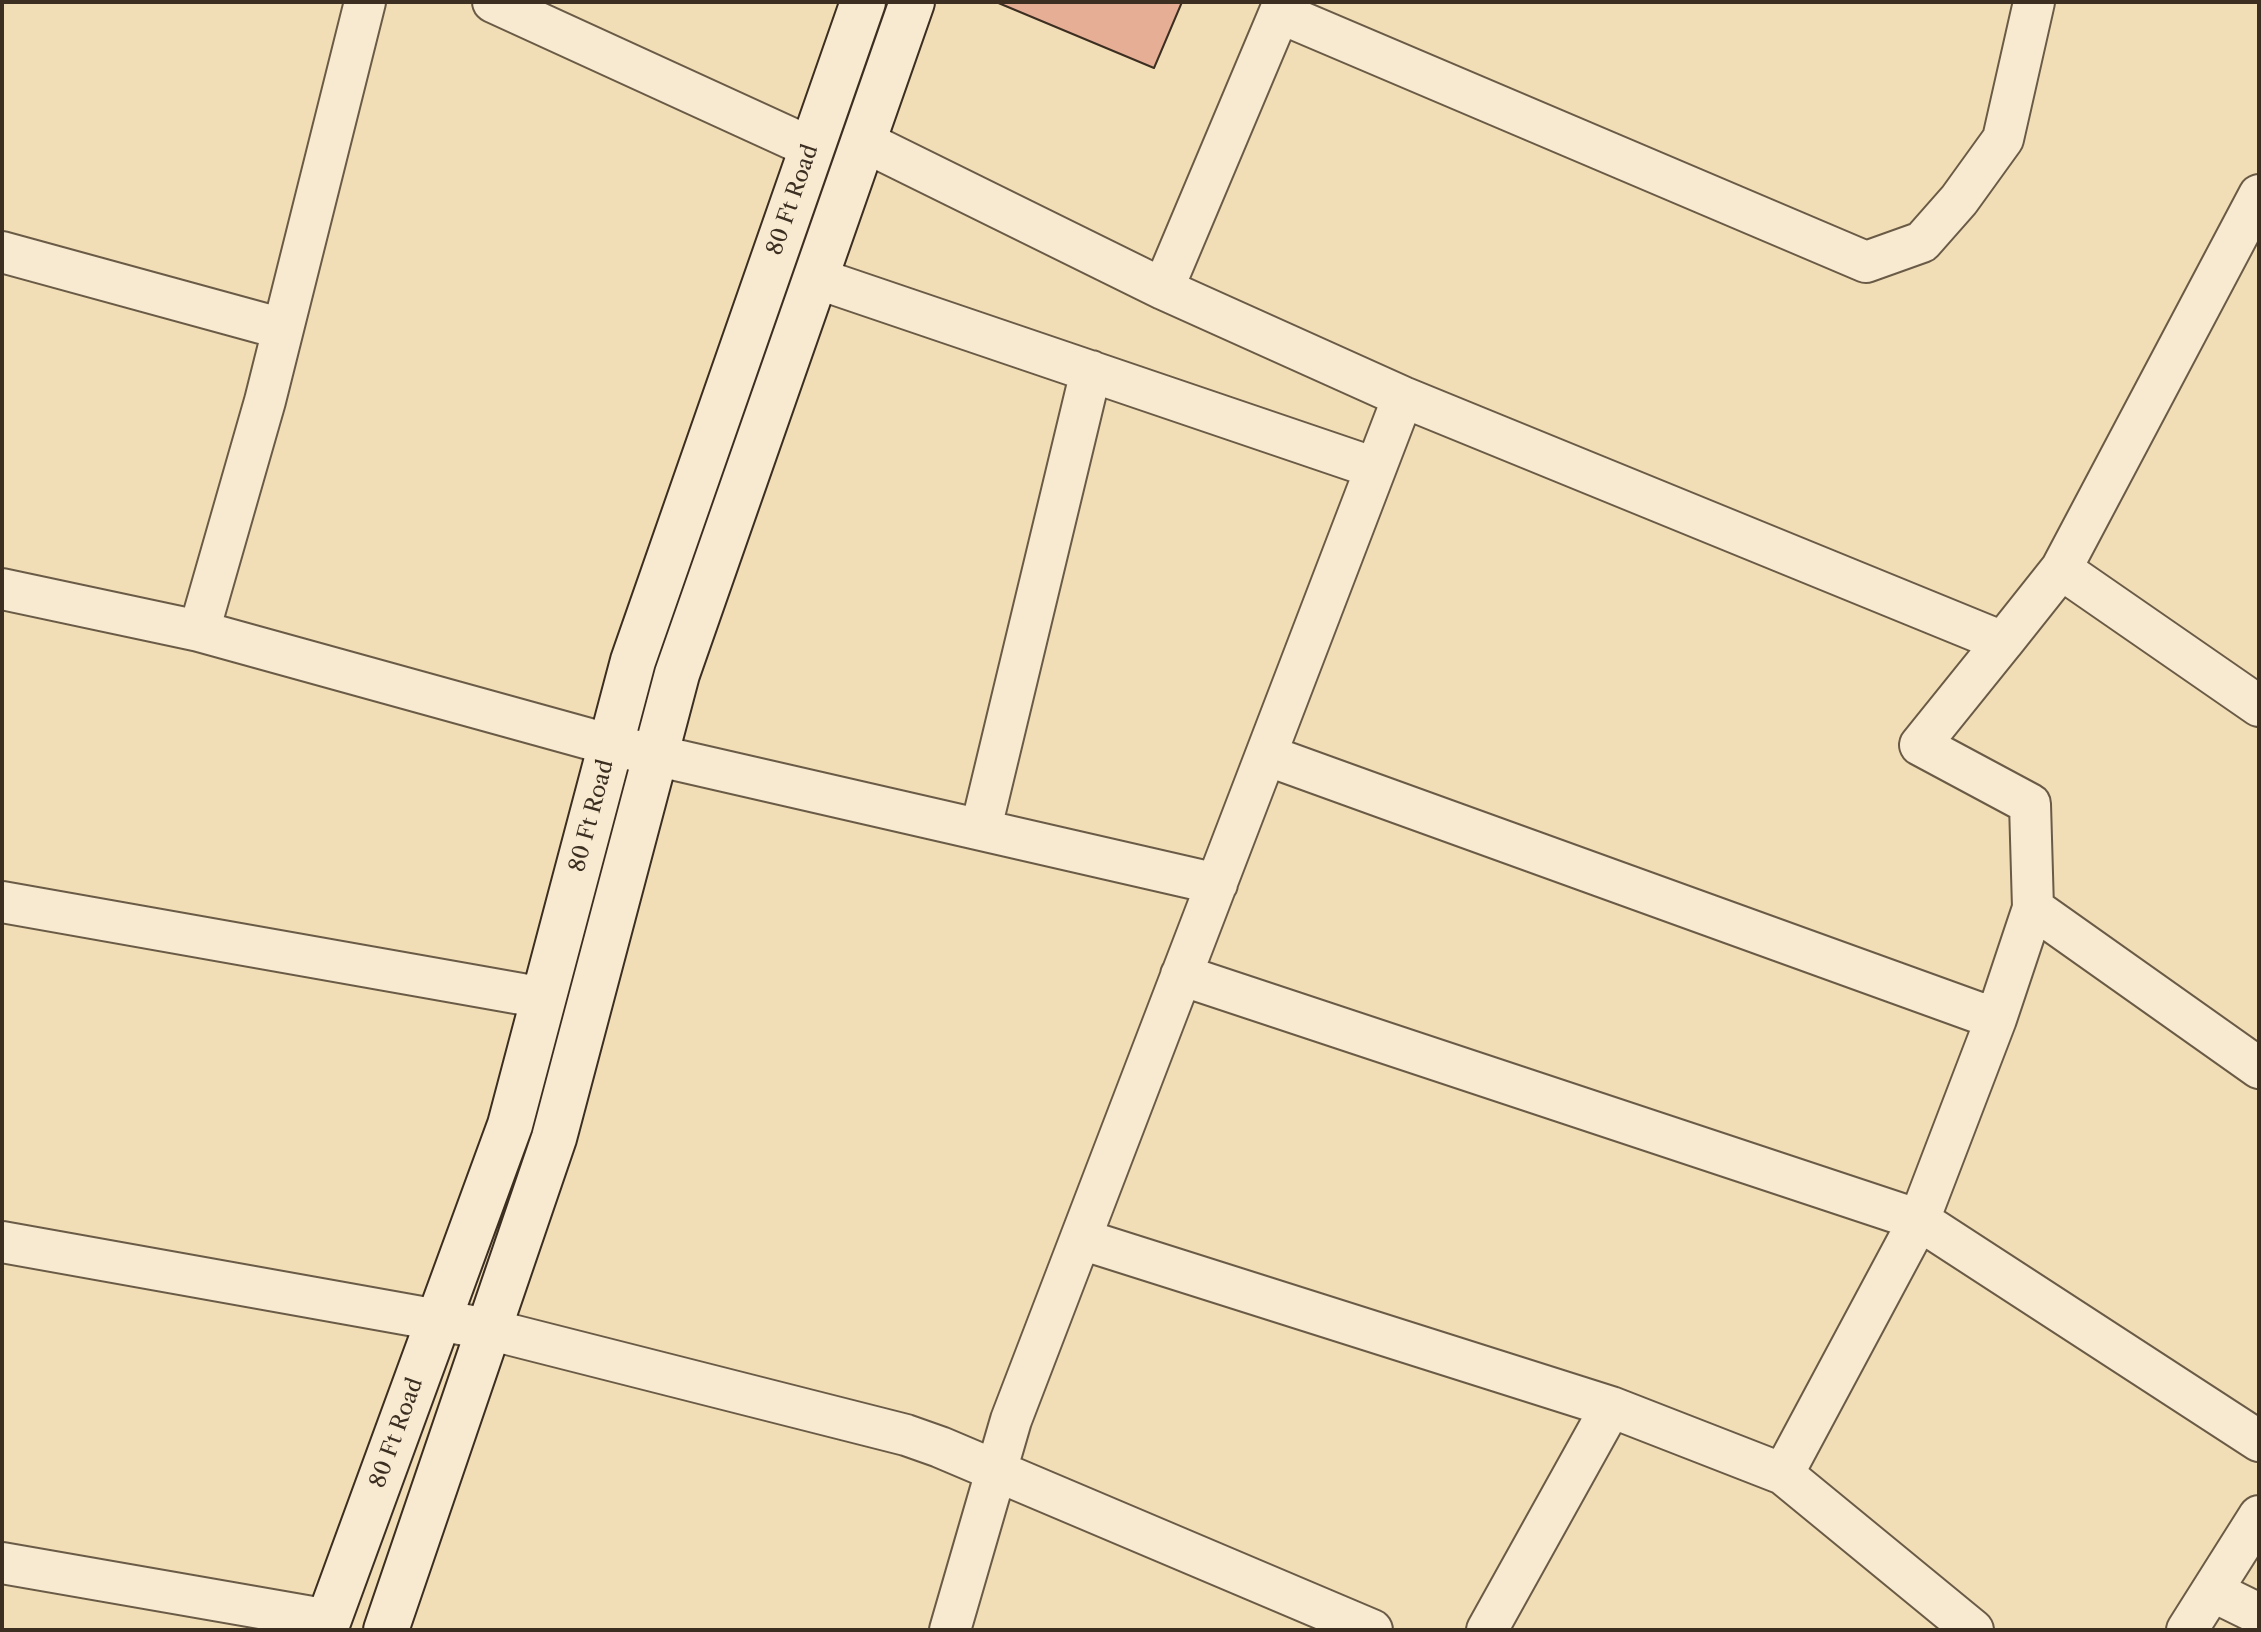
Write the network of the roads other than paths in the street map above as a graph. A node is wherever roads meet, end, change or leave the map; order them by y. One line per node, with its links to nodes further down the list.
1 (365, 2): 13 (street)
2 (493, 2): 8 (street)
3 (863, 2): 8 (main road, 80 Ft Road)
4 (912, 2): 7 (main road, 80 Ft Road)
5 (2034, 2): 6 (street)
6 (1282, 7): 12 (street)
7 (863, 141): 11 (main road, 80 Ft Road); 12 (street)
8 (812, 148): 22 (main road, 80 Ft Road)
9 (2259, 195): 17 (street)
10 (2, 252): 13 (street)
11 (816, 278): 14 (street); 23 (main road, 80 Ft Road)
12 (1163, 289): 15 (street)
13 (283, 329): 19 (street)
14 (1091, 371): 16 (street); 25 (street)
15 (1403, 397): 16 (street); 20 (street)
16 (1375, 468): 24 (street)
17 (2061, 569): 20 (street); 21 (street)
18 (2, 589): 19 (street)
19 (199, 631): 22 (street)
20 (2003, 642): 28 (street)
21 (2259, 706)
22 (611, 745): 23 (street); 30 (main road, 80 Ft Road)
23 (656, 754): 25 (street); 37 (main road, 80 Ft Road)
24 (1266, 755): 26 (street); 31 (street)
25 (981, 828): 26 (street)
26 (1217, 884): 29 (street)
27 (2, 902): 30 (street)
28 (2033, 908): 31 (street); 32 (street)
29 (1181, 975): 33 (street); 34 (street)
30 (544, 998): 36 (main road, 80 Ft Road)
31 (1996, 1019): 33 (street)
32 (2259, 1068)
33 (1919, 1220): 39 (street); 41 (street)
34 (1081, 1239): 38 (street); 40 (street)
35 (2, 1242): 36 (street)
36 (438, 1321): 37 (street); 46 (main road, 80 Ft Road)
37 (488, 1329): 40 (street); 47 (main road, 80 Ft Road)
38 (1611, 1407): 41 (street); 50 (street)
39 (2259, 1441)
40 (996, 1472): 48 (street); 49 (street)
41 (1783, 1474): 51 (street)
42 (2259, 1516): 44 (street)
43 (2, 1563): 46 (street)
44 (2212, 1591): 45 (street); 52 (street)
45 (2259, 1614)
46 (327, 1625)
47 (386, 1630)
48 (950, 1630)
49 (1372, 1630)
50 (1487, 1630)
51 (1973, 1630)
52 (2187, 1630)

